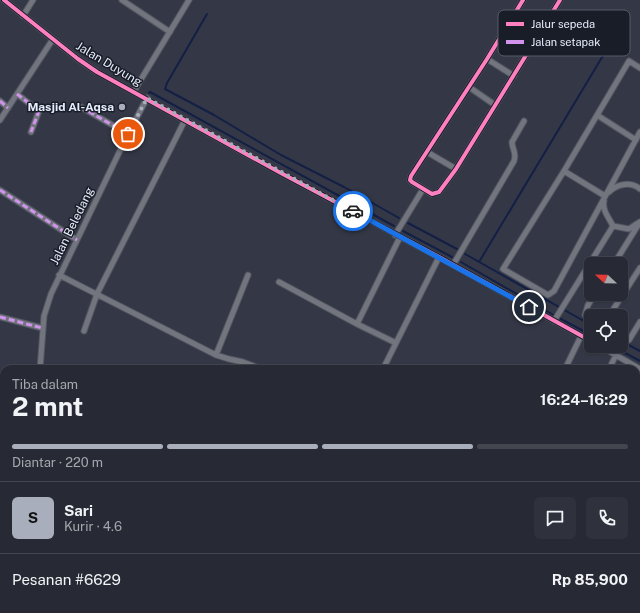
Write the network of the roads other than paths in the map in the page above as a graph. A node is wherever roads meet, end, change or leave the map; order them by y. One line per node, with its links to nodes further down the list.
1 (4, 0): 9 (street, Jalan Duyung)
2 (33, 0): 9 (street)
3 (122, 0): 10 (street)
4 (188, 0): 10 (street)
5 (523, 0): 7 (street)
6 (560, 0): 8 (street)
7 (517, 10)
8 (554, 10)
9 (23, 16): 11 (street, Jalan Duyung)
10 (170, 32): 18 (street)
11 (53, 39): 18 (street, Jalan Duyung); 19 (street)
12 (498, 41): 14 (street)
13 (526, 56): 16 (street)
14 (487, 59): 16 (street); 17 (street)
15 (640, 68): 25 (street)
16 (514, 76): 22 (street)
17 (469, 87): 22 (street); 33 (street)
18 (134, 92): 20 (street, Jalan Duyung)
19 (17, 94): 24 (street); 29 (street)
20 (147, 98): 27 (street, Jalan Duyung); 31 (street, Jalan Beledang)
21 (0, 101): 24 (street)
22 (495, 105): 34 (street)
23 (81, 107): 31 (street)
24 (8, 108): 26 (street)
25 (597, 115): 32 (street); 35 (street)
26 (0, 120)
27 (185, 120): 42 (street, Jalan Duyung); 51 (street)
28 (524, 121): 46 (street)
29 (31, 132)
30 (640, 132): 32 (street)
31 (128, 134): 43 (street, Jalan Beledang)
32 (636, 140): 39 (street)
33 (427, 152): 34 (street); 37 (street)
34 (456, 169): 37 (street)
35 (564, 171): 39 (street); 39 (street)
36 (639, 186): 39 (street)
37 (422, 189): 42 (street)
38 (0, 190): 43 (street)
39 (605, 196): 41 (street)
40 (640, 222): 41 (street); 45 (street)
41 (613, 226): 54 (street)
42 (397, 236): 44 (street, Jalan Duyung); 56 (street)
43 (77, 240): 48 (street, Jalan Beledang)
44 (439, 257): 46 (street, Jalan Duyung); 62 (street)
45 (618, 257)
46 (453, 265): 54 (street, Jalan Duyung)
47 (640, 268): 52 (street)
48 (59, 275): 51 (street); 57 (street, Jalan Beledang)
49 (248, 275): 64 (street)
50 (279, 282): 56 (street)
51 (97, 294): 58 (street); 64 (street)
52 (614, 309)
53 (0, 317): 57 (street)
54 (555, 320): 59 (street, Jalan Duyung)
55 (640, 322): 61 (street)
56 (358, 324): 62 (street)
57 (42, 328): 66 (street, Jalan Beledang)
58 (84, 331)
59 (581, 336): 60 (street, Jalan Duyung); 69 (street)
60 (584, 338)
61 (628, 340)
62 (396, 344): 68 (street)
63 (612, 353): 65 (street)
64 (216, 355): 67 (street)
65 (616, 355): 70 (street); 71 (street)
66 (40, 365)
67 (251, 365)
68 (385, 365)
69 (567, 365)
70 (611, 365)
71 (633, 365)

